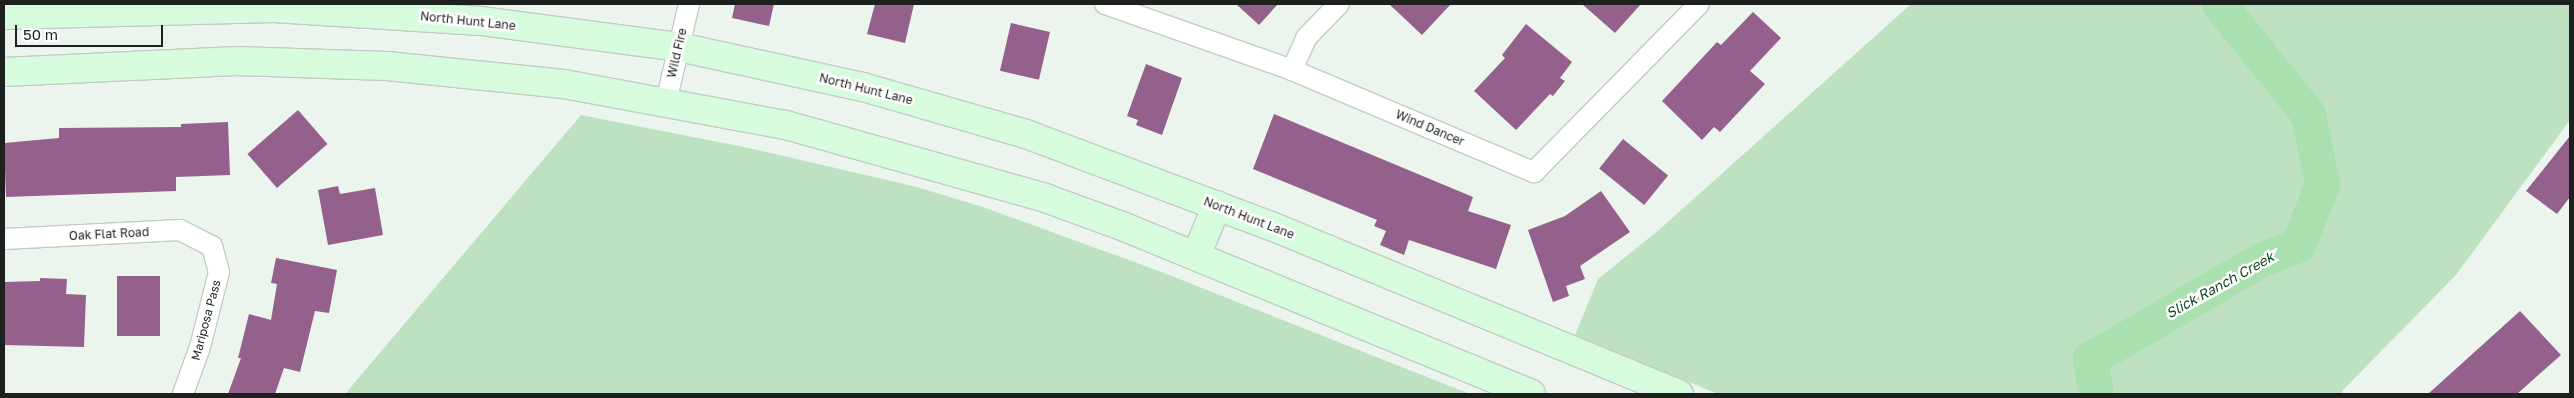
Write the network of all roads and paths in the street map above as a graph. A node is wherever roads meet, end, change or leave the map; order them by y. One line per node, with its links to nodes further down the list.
1 (689, 4): 6 (street, Wild Fire)
2 (1106, 4): 7 (street, Wind Dancer)
3 (1339, 4): 7 (street)
4 (1699, 4): 7 (street, Wind Dancer)
5 (4, 15): 6 (main road, North Hunt Lane)
6 (679, 47): 9 (street, Wild Fire); 10 (main road, North Hunt Lane)
7 (1292, 70)
8 (4, 72): 9 (main road)
9 (666, 102): 13 (main road)
10 (1217, 205): 13 (main road); 16 (main road, North Hunt Lane)
11 (4, 239): 12 (street, Oak Flat Road)
12 (212, 246): 14 (street, Mariposa Pass)
13 (1196, 256): 15 (main road)
14 (183, 394)
15 (1531, 394)
16 (1679, 394)

